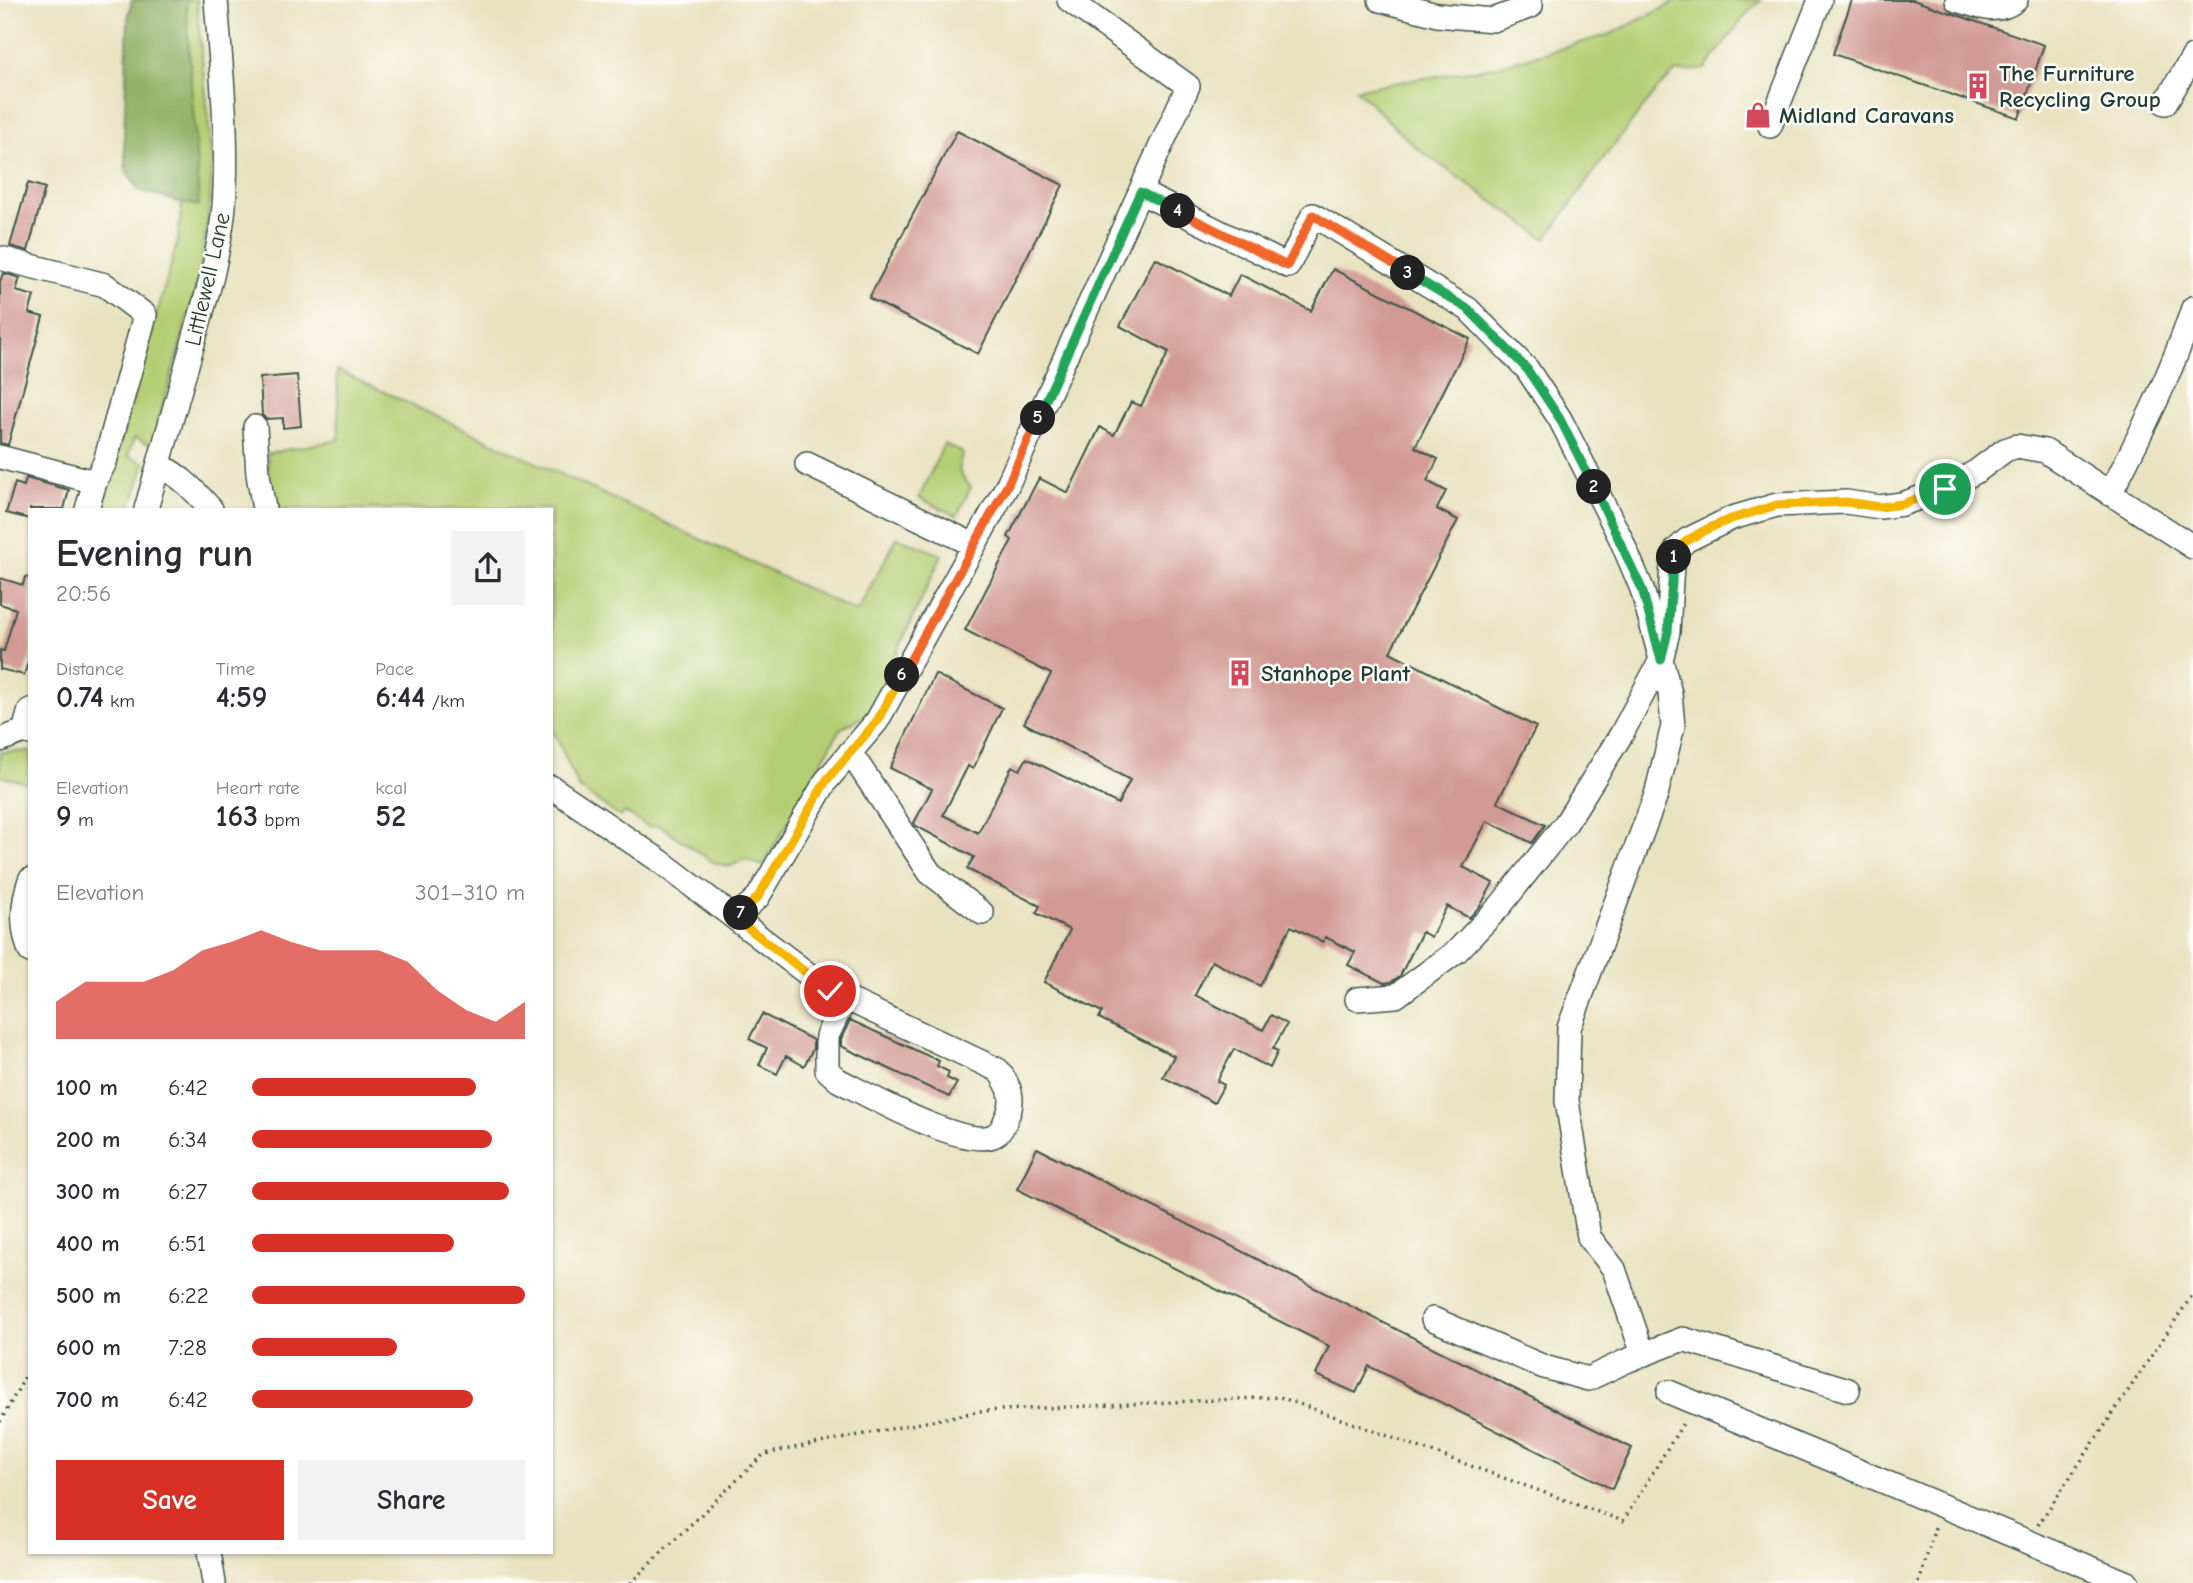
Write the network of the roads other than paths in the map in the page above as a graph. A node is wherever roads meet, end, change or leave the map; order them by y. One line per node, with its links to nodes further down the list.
1 (216, 0): 17 (street, Littlewell Lane)
2 (1069, 0): 11 (street)
3 (1380, 0): 7 (street)
4 (1820, 0): 10 (street)
5 (1957, 0): 6 (street)
6 (2016, 0)
7 (1531, 6)
8 (2193, 57): 9 (street)
9 (2165, 103)
10 (1770, 126)
11 (1140, 192): 24 (street); 26 (street)
12 (0, 258): 18 (street)
13 (2193, 308): 19 (street)
14 (255, 427): 23 (street)
15 (0, 457): 18 (street)
16 (807, 464): 24 (street)
17 (159, 465): 21 (street, Littlewell Lane); 22 (street)
18 (95, 482): 20 (street)
19 (2110, 494): 25 (street); 26 (street)
20 (87, 508)
21 (146, 508)
22 (210, 508)
23 (264, 508)
24 (974, 545): 29 (street)
25 (2193, 547)
26 (1661, 660): 36 (street); 38 (street)
27 (28, 725): 28 (street)
28 (0, 740)
29 (850, 752): 32 (street); 33 (street)
30 (553, 788): 33 (street)
31 (28, 889): 34 (street)
32 (982, 913)
33 (735, 918): 35 (street)
34 (28, 945)
35 (845, 998): 35 (street)
36 (1357, 999)
37 (1433, 1319): 38 (street)
38 (1643, 1354): 39 (street)
39 (1847, 1390)
40 (1669, 1392): 43 (street)
41 (209, 1554): 42 (street)
42 (214, 1583)
43 (2127, 1583)

